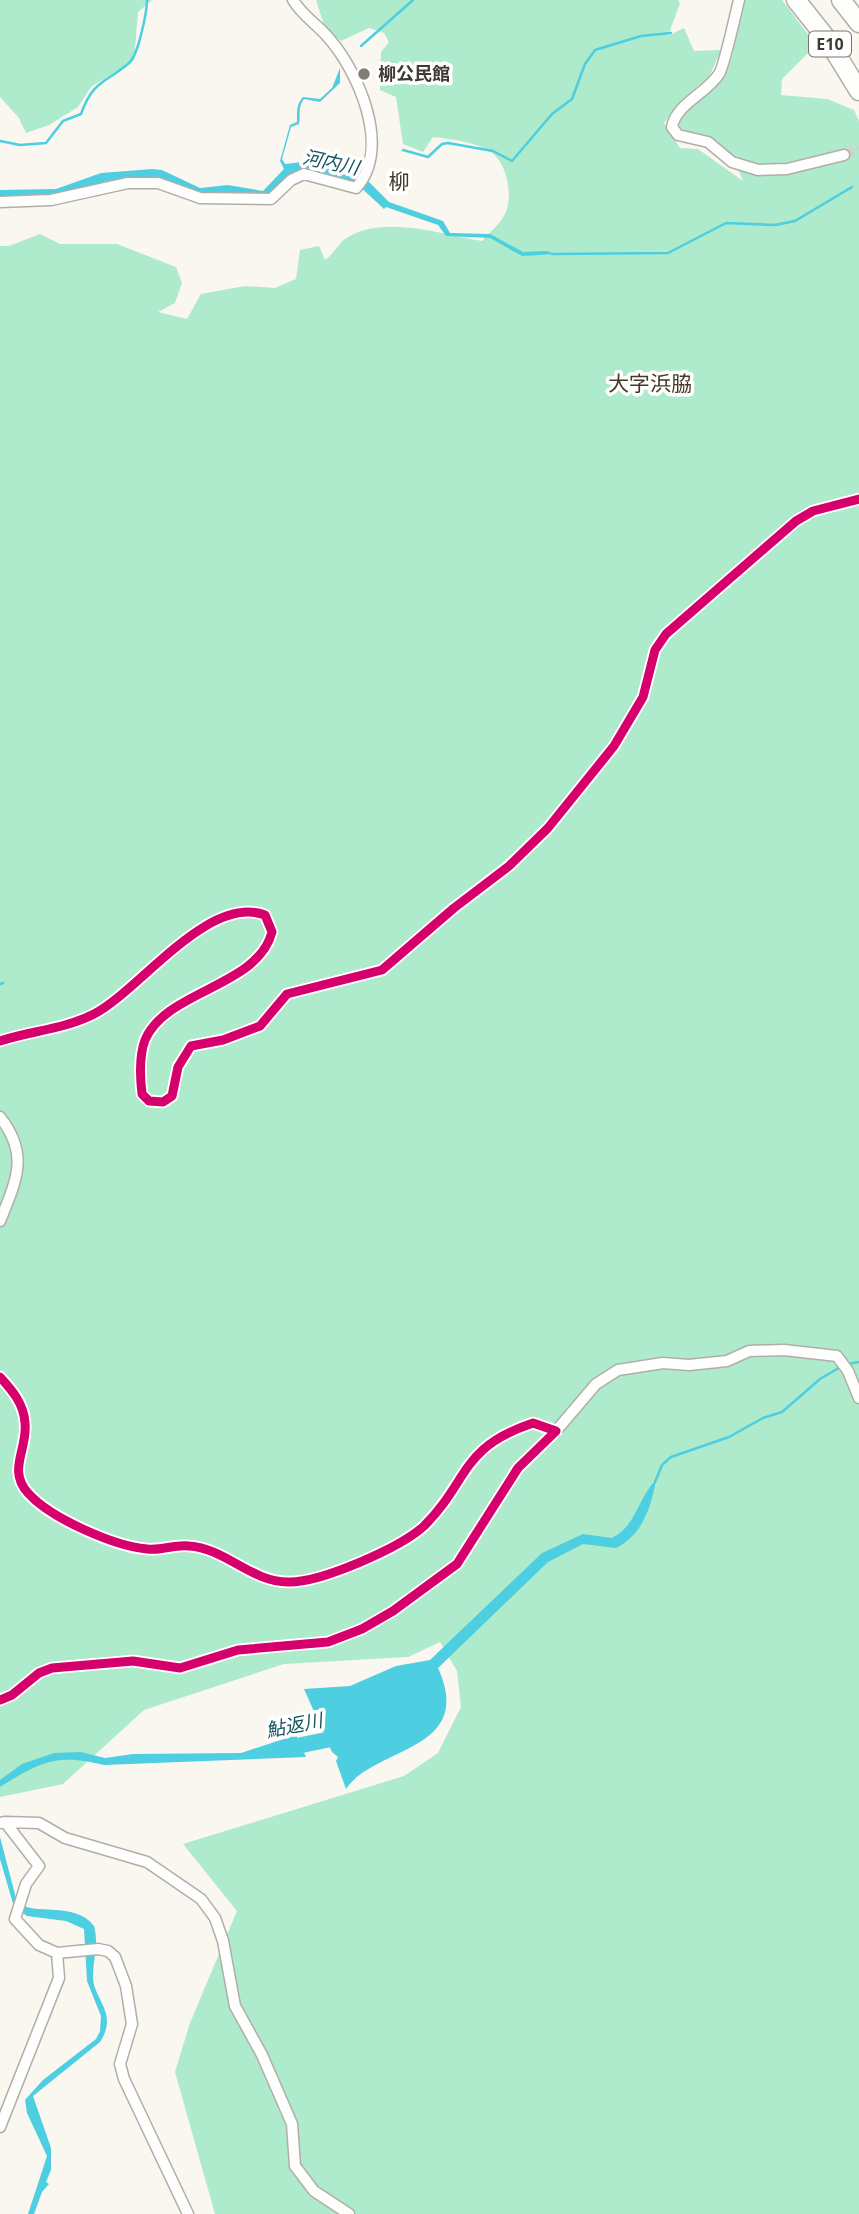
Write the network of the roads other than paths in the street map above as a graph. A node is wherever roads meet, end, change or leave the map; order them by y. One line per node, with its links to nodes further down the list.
1 (293, 0): 8 (street)
2 (739, 0): 7 (street)
3 (796, 0): 6 (highway, E10)
4 (841, 0): 5 (highway, E10)
5 (859, 23)
6 (859, 92)
7 (844, 155)
8 (0, 202)
9 (859, 499): 10 (street)
10 (0, 1041)
11 (0, 1117): 12 (street)
12 (0, 1221)
13 (0, 1377): 15 (street)
14 (859, 1398): 15 (street)
15 (556, 1431): 16 (street)
16 (0, 1700)
17 (3, 1822): 18 (street); 21 (street)
18 (57, 1953): 19 (street); 20 (street)
19 (0, 2127)
20 (188, 2214)
21 (349, 2214)

